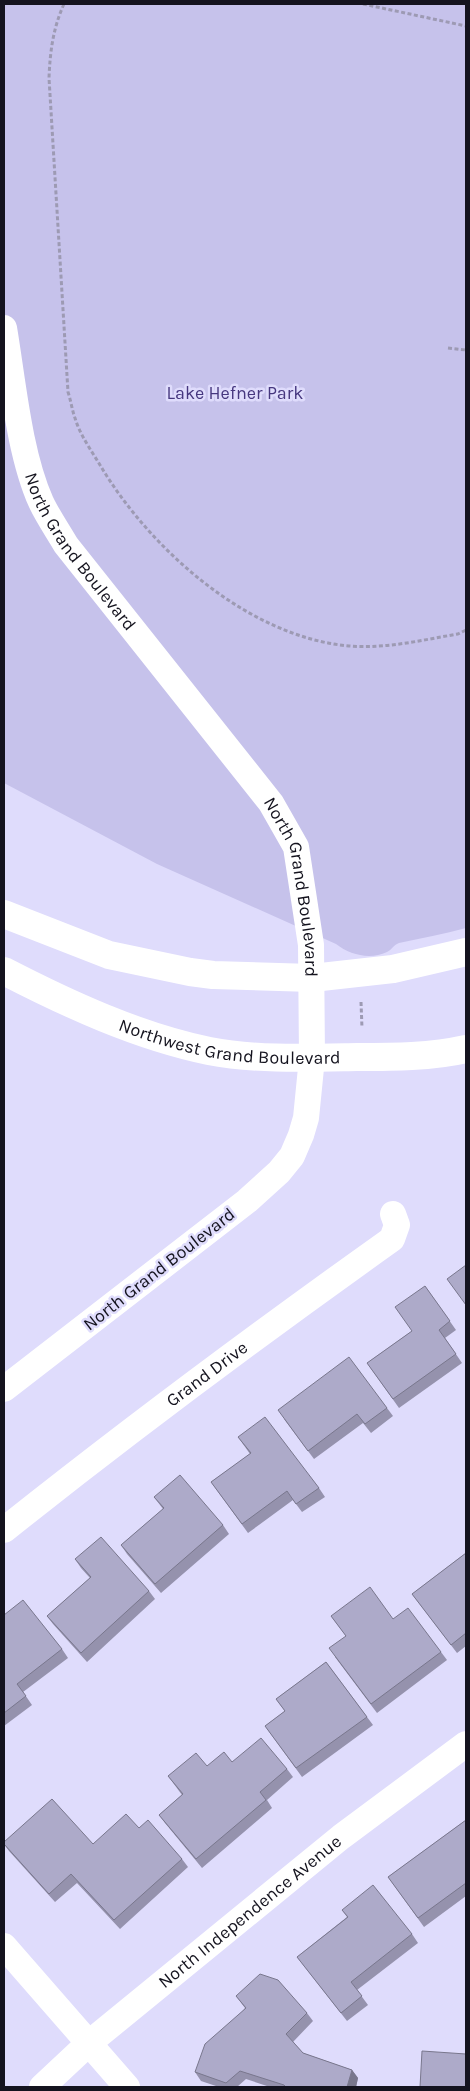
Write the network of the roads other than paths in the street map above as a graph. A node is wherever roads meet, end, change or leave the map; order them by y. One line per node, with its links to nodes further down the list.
1 (4, 328): 5 (street, North Grand Boulevard)
2 (4, 914): 5 (street)
3 (466, 952): 5 (street)
4 (4, 971): 7 (street, Northwest Grand Boulevard)
5 (312, 978): 7 (street, North Grand Boulevard)
6 (466, 1049): 7 (street, Northwest Grand Boulevard)
7 (312, 1058): 9 (street, North Grand Boulevard)
8 (393, 1214): 10 (street, Grand Drive)
9 (4, 1389)
10 (4, 1530)
11 (466, 1744): 13 (street, North Independence Avenue)
12 (4, 1946): 13 (street)
13 (89, 2043): 14 (street, North Independence Avenue); 15 (street)
14 (42, 2087)
15 (127, 2087)

